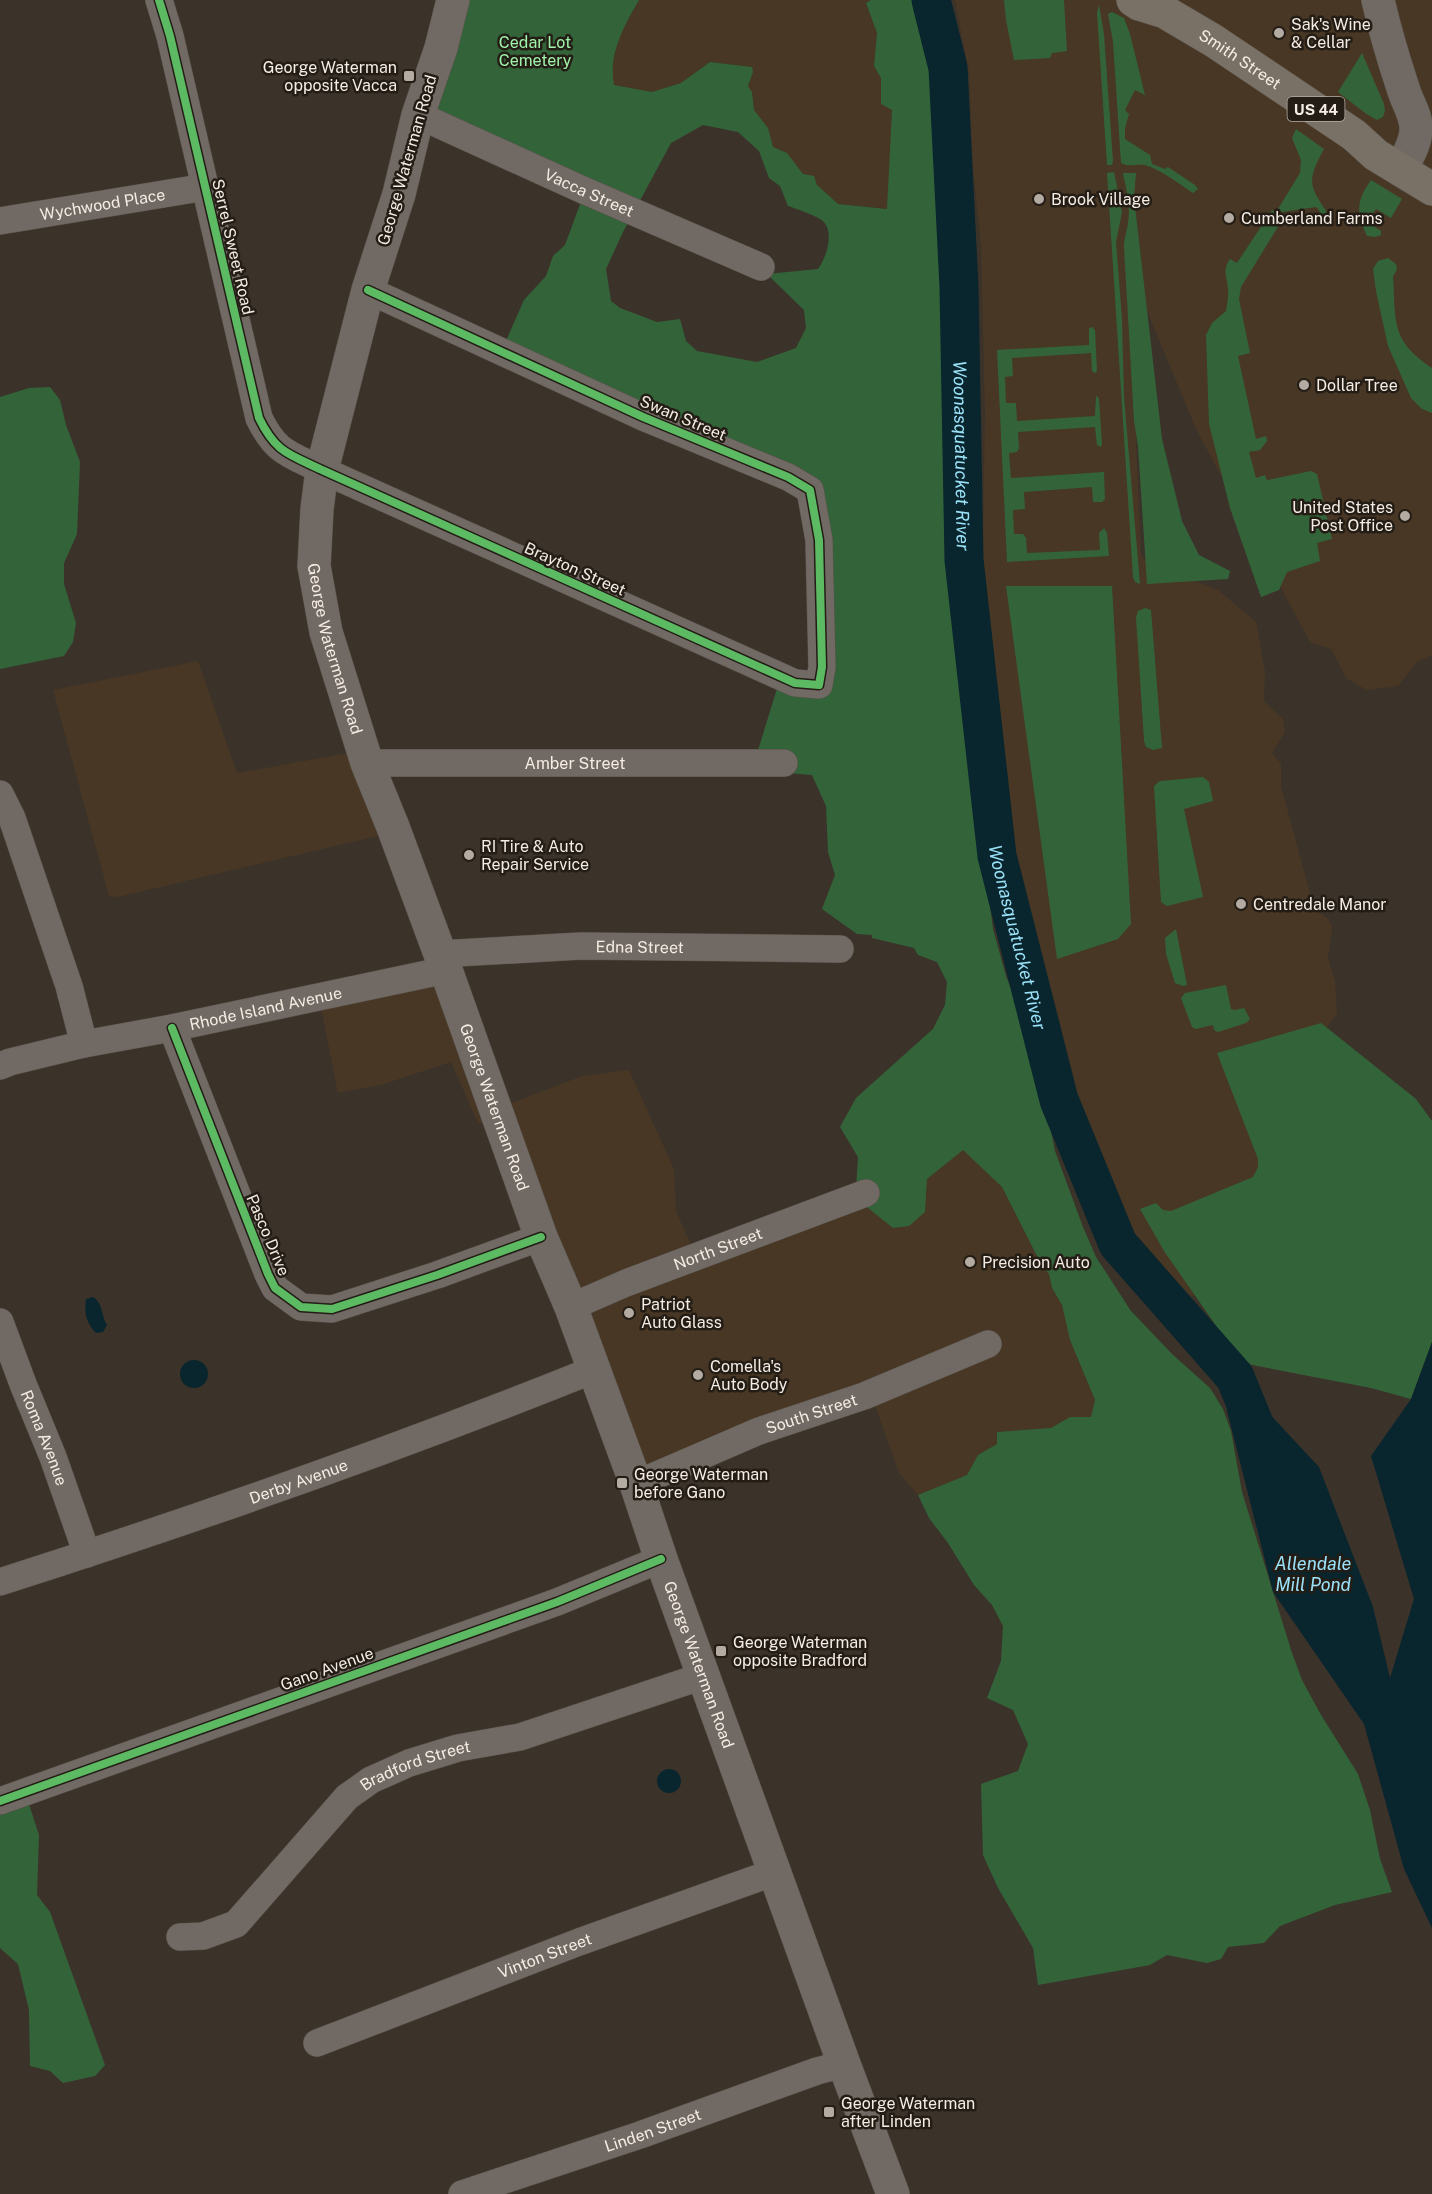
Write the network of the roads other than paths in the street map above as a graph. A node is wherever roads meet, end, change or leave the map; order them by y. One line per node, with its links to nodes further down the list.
1 (159, 0): 8 (street, Serrel Sweet Road)
2 (453, 0): 6 (main road, George Waterman Road)
3 (1132, 0): 5 (main road, Smith Street / US 44)
4 (1378, 0): 7 (main road)
5 (1159, 6): 7 (main road, Smith Street / US 44)
6 (418, 115): 11 (street, Vacca Street); 12 (main road, George Waterman Road)
7 (1401, 170): 9 (main road, Smith Street / US 44)
8 (206, 187): 10 (street, Wychwood Place); 13 (street, Serrel Sweet Road)
9 (1432, 189)
10 (0, 221)
11 (761, 267)
12 (368, 290): 13 (main road, George Waterman Road); 14 (street, Swan Street)
13 (322, 470): 14 (street, Brayton Street); 15 (main road, George Waterman Road)
14 (819, 685)
15 (367, 763): 16 (street, Amber Street); 19 (main road, George Waterman Road)
16 (784, 763)
17 (0, 794): 21 (street)
18 (840, 949): 19 (street, Edna Street)
19 (443, 962): 20 (street, Rhode Island Avenue); 24 (main road, George Waterman Road)
20 (172, 1028): 21 (street, Rhode Island Avenue); 24 (street, Pasco Drive)
21 (84, 1044): 22 (street, Rhode Island Avenue)
22 (0, 1066)
23 (866, 1193): 25 (street, North Street)
24 (541, 1237): 25 (main road, George Waterman Road)
25 (571, 1307): 28 (main road, George Waterman Road)
26 (0, 1322): 30 (street, Roma Avenue)
27 (988, 1344): 29 (street, South Street)
28 (593, 1370): 29 (main road, George Waterman Road); 30 (street, Derby Avenue)
29 (636, 1484): 31 (main road, George Waterman Road)
30 (87, 1554): 32 (street, Derby Avenue)
31 (661, 1559): 33 (main road, George Waterman Road); 34 (street, Gano Avenue)
32 (0, 1582)
33 (704, 1676): 35 (main road, George Waterman Road); 36 (street, Bradford Street)
34 (0, 1800)
35 (775, 1872): 37 (street, Vinton Street); 38 (main road, George Waterman Road)
36 (180, 1937)
37 (317, 2043)
38 (844, 2064): 39 (street, Linden Street); 40 (main road, George Waterman Road)
39 (462, 2194)
40 (893, 2194)

